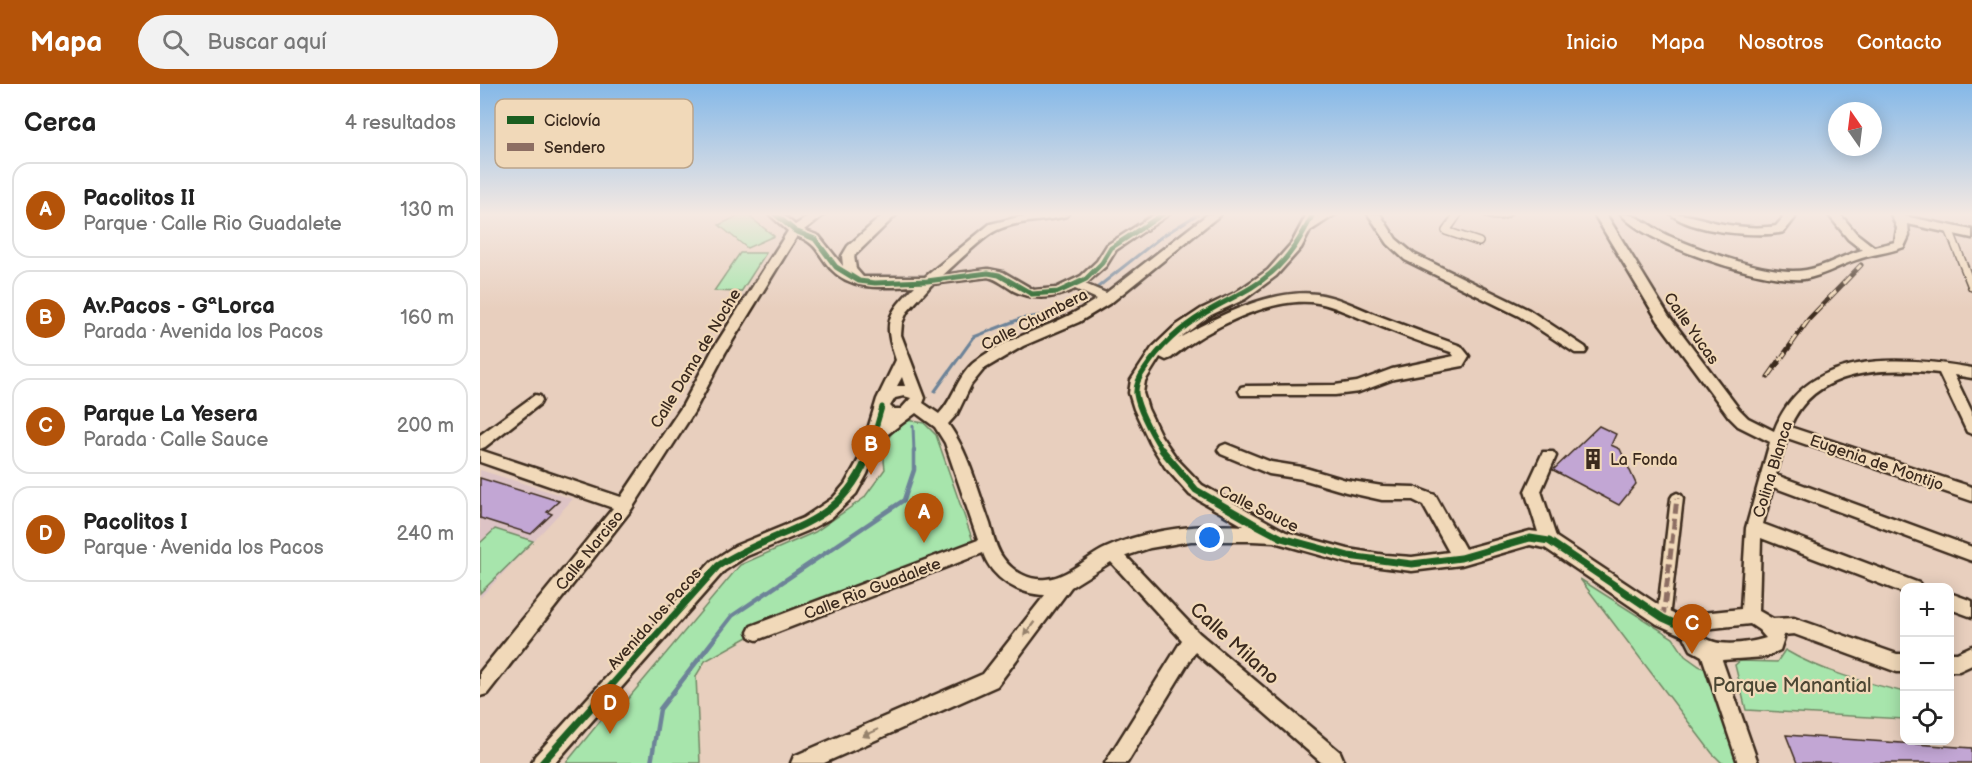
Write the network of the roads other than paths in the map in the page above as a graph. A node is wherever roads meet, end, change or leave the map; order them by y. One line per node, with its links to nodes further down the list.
1 (786, 246): 40 (street, Calle Dama de Noche)
2 (820, 246): 15 (street)
3 (856, 246): 15 (street)
4 (969, 246): 16 (street)
5 (1115, 246): 17 (street, Calle Chumbera)
6 (1175, 246): 19 (street, Calle Chumbera)
7 (1296, 246): 22 (street, Calle Sauce)
8 (1396, 246): 20 (street)
9 (1619, 246): 32 (street, Calle Yucas)
10 (1685, 246): 14 (street)
11 (1864, 246): 14 (street)
12 (1890, 246): 14 (street)
13 (1956, 246): 18 (lane)
14 (1871, 251)
15 (859, 281): 16 (street, Calle Chumbera)
16 (927, 281): 17 (street, Calle Chumbera); 21 (street)
17 (1076, 285): 19 (street)
18 (1972, 287)
19 (1107, 299): 29 (street, Calle Chumbera)
20 (1580, 350)
21 (902, 361): 27 (street, Avenida los Pacos); 28 (street)
22 (1147, 364): 25 (street); 42 (street, Calle Sauce)
23 (1943, 367): 24 (street, Colina Blanca); 30 (street); 32 (street, Colina Blanca)
24 (1972, 373)
25 (1245, 391)
26 (535, 400): 33 (street)
27 (883, 403): 28 (street); 28 (street); 31 (street, Avenida los Pacos)
28 (911, 404): 29 (street); 31 (street)
29 (940, 423): 44 (street)
30 (1972, 428)
31 (876, 435): 65 (street, Avenida los Pacos)
32 (1780, 435): 37 (street, Colina Blanca); 38 (street, Eugenia de Montijo)
33 (480, 443)
34 (1226, 450): 47 (street)
35 (480, 456): 40 (street, Calle Narciso)
36 (1548, 456): 43 (street)
37 (1768, 479): 41 (street, Colina Blanca); 46 (street)
38 (1972, 494)
39 (1677, 498): 53 (street)
40 (626, 504): 62 (street, Calle Narciso)
41 (1754, 528): 49 (street); 52 (street, Colina Blanca)
42 (1282, 538): 45 (street); 47 (street, Calle Sauce)
43 (1549, 541): 47 (street, Calle Sauce); 53 (street)
44 (987, 544): 48 (street); 56 (street, Calle Rio Guadalete)
45 (1113, 553): 48 (street); 57 (street, Calle Milano)
46 (1972, 554)
47 (1461, 558)
48 (1064, 583): 66 (street, one-way to 66)
49 (1900, 583)
50 (1954, 602): 51 (street)
51 (1972, 609)
52 (1750, 616): 54 (street); 55 (street)
53 (1664, 618): 55 (street)
54 (1770, 628): 58 (street); 61 (street)
55 (1692, 631): 58 (street)
56 (757, 632)
57 (1193, 639): 63 (street, Calle Milano); 64 (street)
58 (1710, 652): 67 (street)
59 (1972, 655): 60 (street)
60 (1954, 662)
61 (1900, 663)
62 (480, 687)
63 (1333, 759)
64 (1123, 760)
65 (542, 763)
66 (801, 763)
67 (1748, 763)

